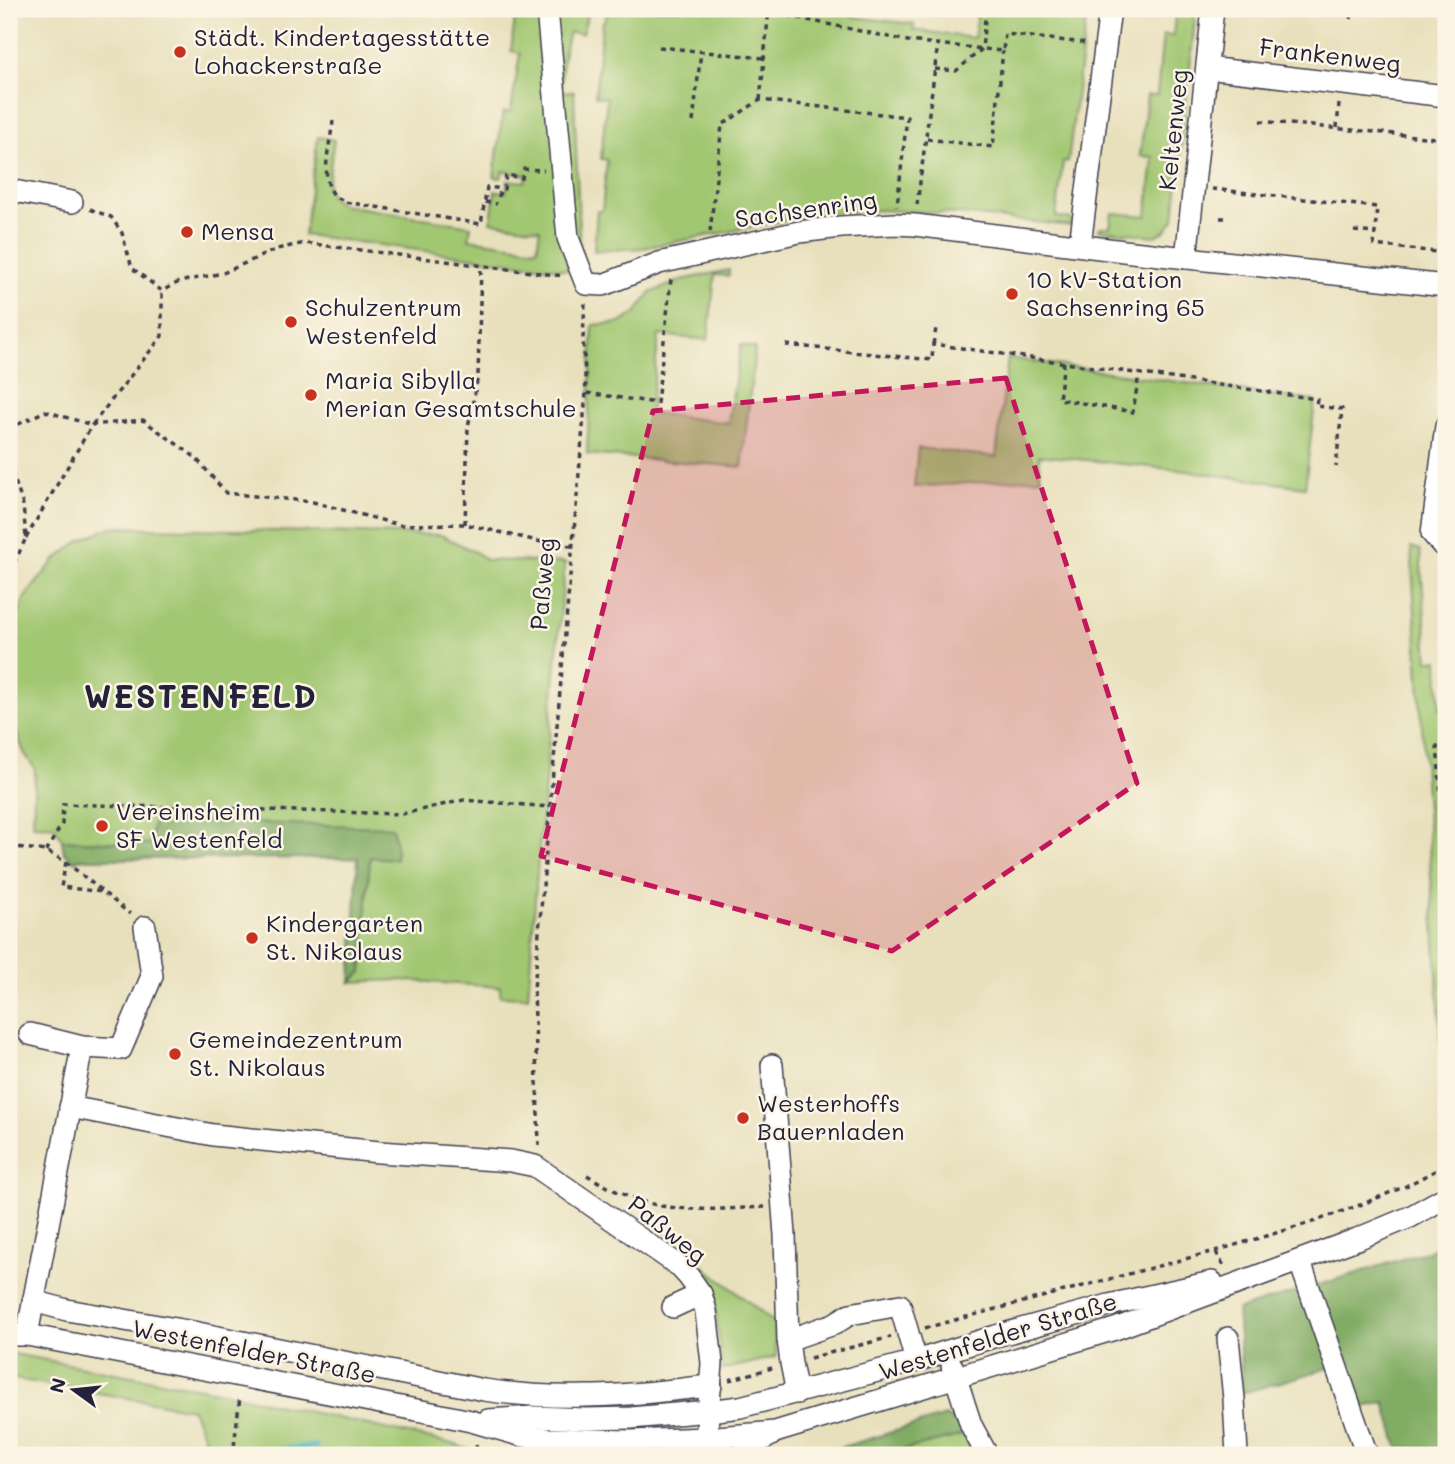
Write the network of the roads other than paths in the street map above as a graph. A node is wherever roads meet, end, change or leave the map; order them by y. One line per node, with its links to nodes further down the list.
1 (547, 9): 8 (street, Sachsenring)
2 (1110, 9): 8 (street)
3 (1213, 9): 4 (street, Keltenweg)
4 (1207, 68): 5 (street, Frankenweg); 9 (street, Keltenweg)
5 (1446, 96)
6 (9, 190): 7 (street)
7 (72, 202)
8 (1080, 245): 9 (street, Sachsenring)
9 (1186, 258): 10 (street, Sachsenring)
10 (1446, 286)
11 (1446, 425): 12 (street)
12 (1446, 546)
13 (145, 927): 15 (street)
14 (30, 1034): 15 (street)
15 (82, 1047): 17 (street, Westenfelder Straße)
16 (772, 1065): 25 (street)
17 (70, 1107): 20 (street, Paßweg); 21 (street, Westenfelder Straße)
18 (1446, 1198): 19 (street, Westenfelder Straße)
19 (1300, 1262): 26 (street, Westenfelder Straße); 28 (street, Westenfelder Straße); 39 (street)
20 (701, 1294): 22 (street); 29 (street, Paßweg)
21 (33, 1301): 23 (street, Westenfelder Straße); 29 (street)
22 (673, 1307)
23 (15, 1333): 32 (street, Westenfelder Straße)
24 (1228, 1338): 38 (street)
25 (788, 1339): 27 (street); 30 (street)
26 (948, 1352): 27 (street, Westenfelder Straße); 28 (street)
27 (916, 1361): 30 (street, Westenfelder Straße)
28 (956, 1377): 33 (street, Westenfelder Straße); 37 (street)
29 (711, 1386): 31 (street, Paßweg)
30 (797, 1393): 31 (street, Westenfelder Straße)
31 (709, 1411): 32 (street, Westenfelder Straße); 34 (street); 35 (street)
32 (471, 1421): 34 (street, Westenfelder Straße)
33 (775, 1432): 35 (street, Westenfelder Straße); 36 (street)
34 (681, 1447): 35 (street, Westenfelder Straße)
35 (706, 1447)
36 (742, 1455)
37 (986, 1455)
38 (1237, 1455)
39 (1367, 1455)

